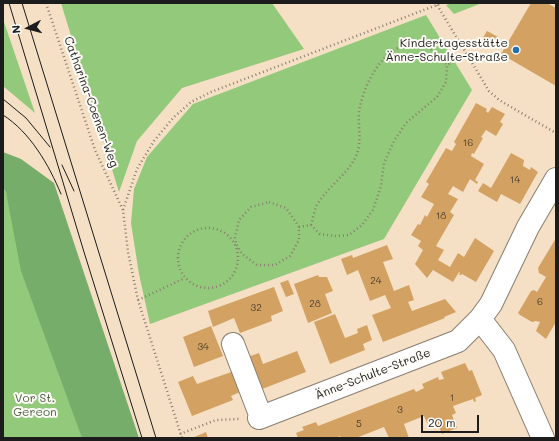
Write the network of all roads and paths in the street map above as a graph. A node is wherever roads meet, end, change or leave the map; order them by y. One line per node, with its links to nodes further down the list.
1 (46, 3): 8 (path, Catharina-Coenen-Weg)
2 (442, 3): 3 (path)
3 (436, 5): 4 (path); 8 (path)
4 (466, 54): 5 (path); 6 (path)
5 (447, 65): 9 (path); 9 (path)
6 (556, 133)
7 (556, 180): 14 (street, Änne-Schulte-Straße)
8 (123, 210): 13 (path, Catharina-Coenen-Weg)
9 (310, 225): 10 (path)
10 (299, 227): 11 (path); 11 (path)
11 (236, 244): 12 (path); 12 (path)
12 (185, 278): 13 (path)
13 (138, 300): 17 (path, Catharina-Coenen-Weg)
14 (480, 319): 16 (street, Änne-Schulte-Straße); 19 (street)
15 (233, 344): 16 (street)
16 (260, 417): 17 (path)
17 (180, 434): 18 (path, Catharina-Coenen-Weg)
18 (182, 438)
19 (543, 438)

